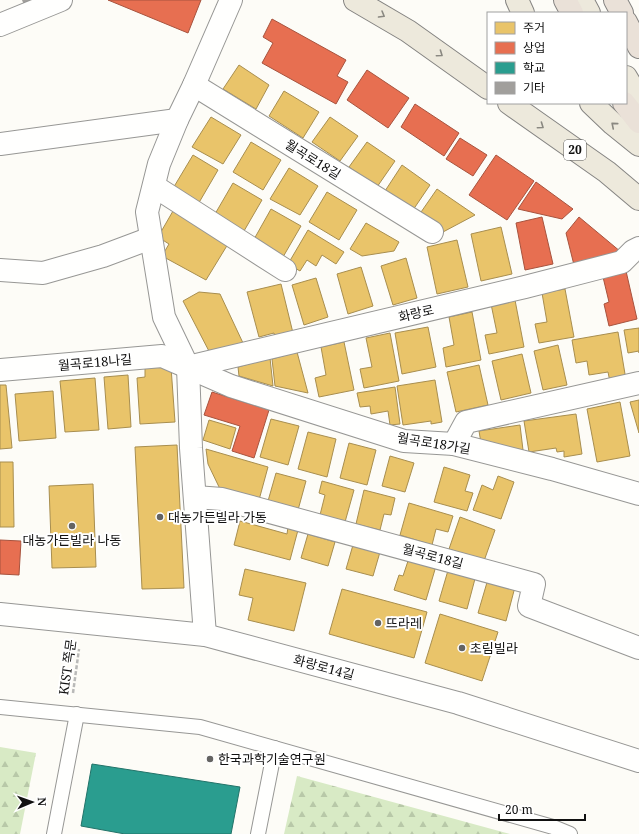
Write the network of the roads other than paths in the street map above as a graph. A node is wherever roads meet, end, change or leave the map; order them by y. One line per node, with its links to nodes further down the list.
1 (61, 0): 13 (street)
2 (231, 0): 16 (street)
3 (356, 0): 17 (main road, one-way to 17)
4 (517, 0): 8 (main road)
5 (565, 0): 9 (highway)
6 (582, 0): 10 (main road)
7 (615, 0): 11 (highway)
8 (523, 12)
9 (571, 12)
10 (588, 12)
11 (621, 12)
12 (627, 24): 14 (highway)
13 (0, 25)
14 (639, 47)
15 (627, 79): 18 (main road)
16 (194, 85): 22 (street); 28 (street, 월곡로18길)
17 (487, 87)
18 (639, 99)
19 (510, 104): 27 (main road, 20, one-way to 27)
20 (592, 104): 25 (main road, one-way to 20)
21 (625, 104): 23 (highway)
22 (178, 120): 24 (street); 26 (street)
23 (639, 122)
24 (0, 144)
25 (639, 145)
26 (154, 186): 29 (street); 32 (street)
27 (639, 198)
28 (432, 232)
29 (150, 238): 31 (street); 33 (street)
30 (639, 248): 33 (street, 화랑로)
31 (0, 270)
32 (285, 270)
33 (188, 367): 34 (street, 월곡로18나길); 36 (street, 월곡로18가길); 38 (street)
34 (0, 370)
35 (639, 383): 36 (street)
36 (454, 444): 37 (street, 월곡로18가길)
37 (639, 494)
38 (195, 497): 40 (street); 41 (street, 월곡로18길)
39 (0, 614): 40 (street, 화랑로14길)
40 (205, 636): 45 (street, 화랑로14길)
41 (639, 648)
42 (0, 707): 43 (lane)
43 (73, 714): 44 (lane); 46 (lane)
44 (275, 748): 47 (lane); 48 (lane)
45 (639, 761)
46 (54, 834)
47 (258, 834)
48 (570, 834)

